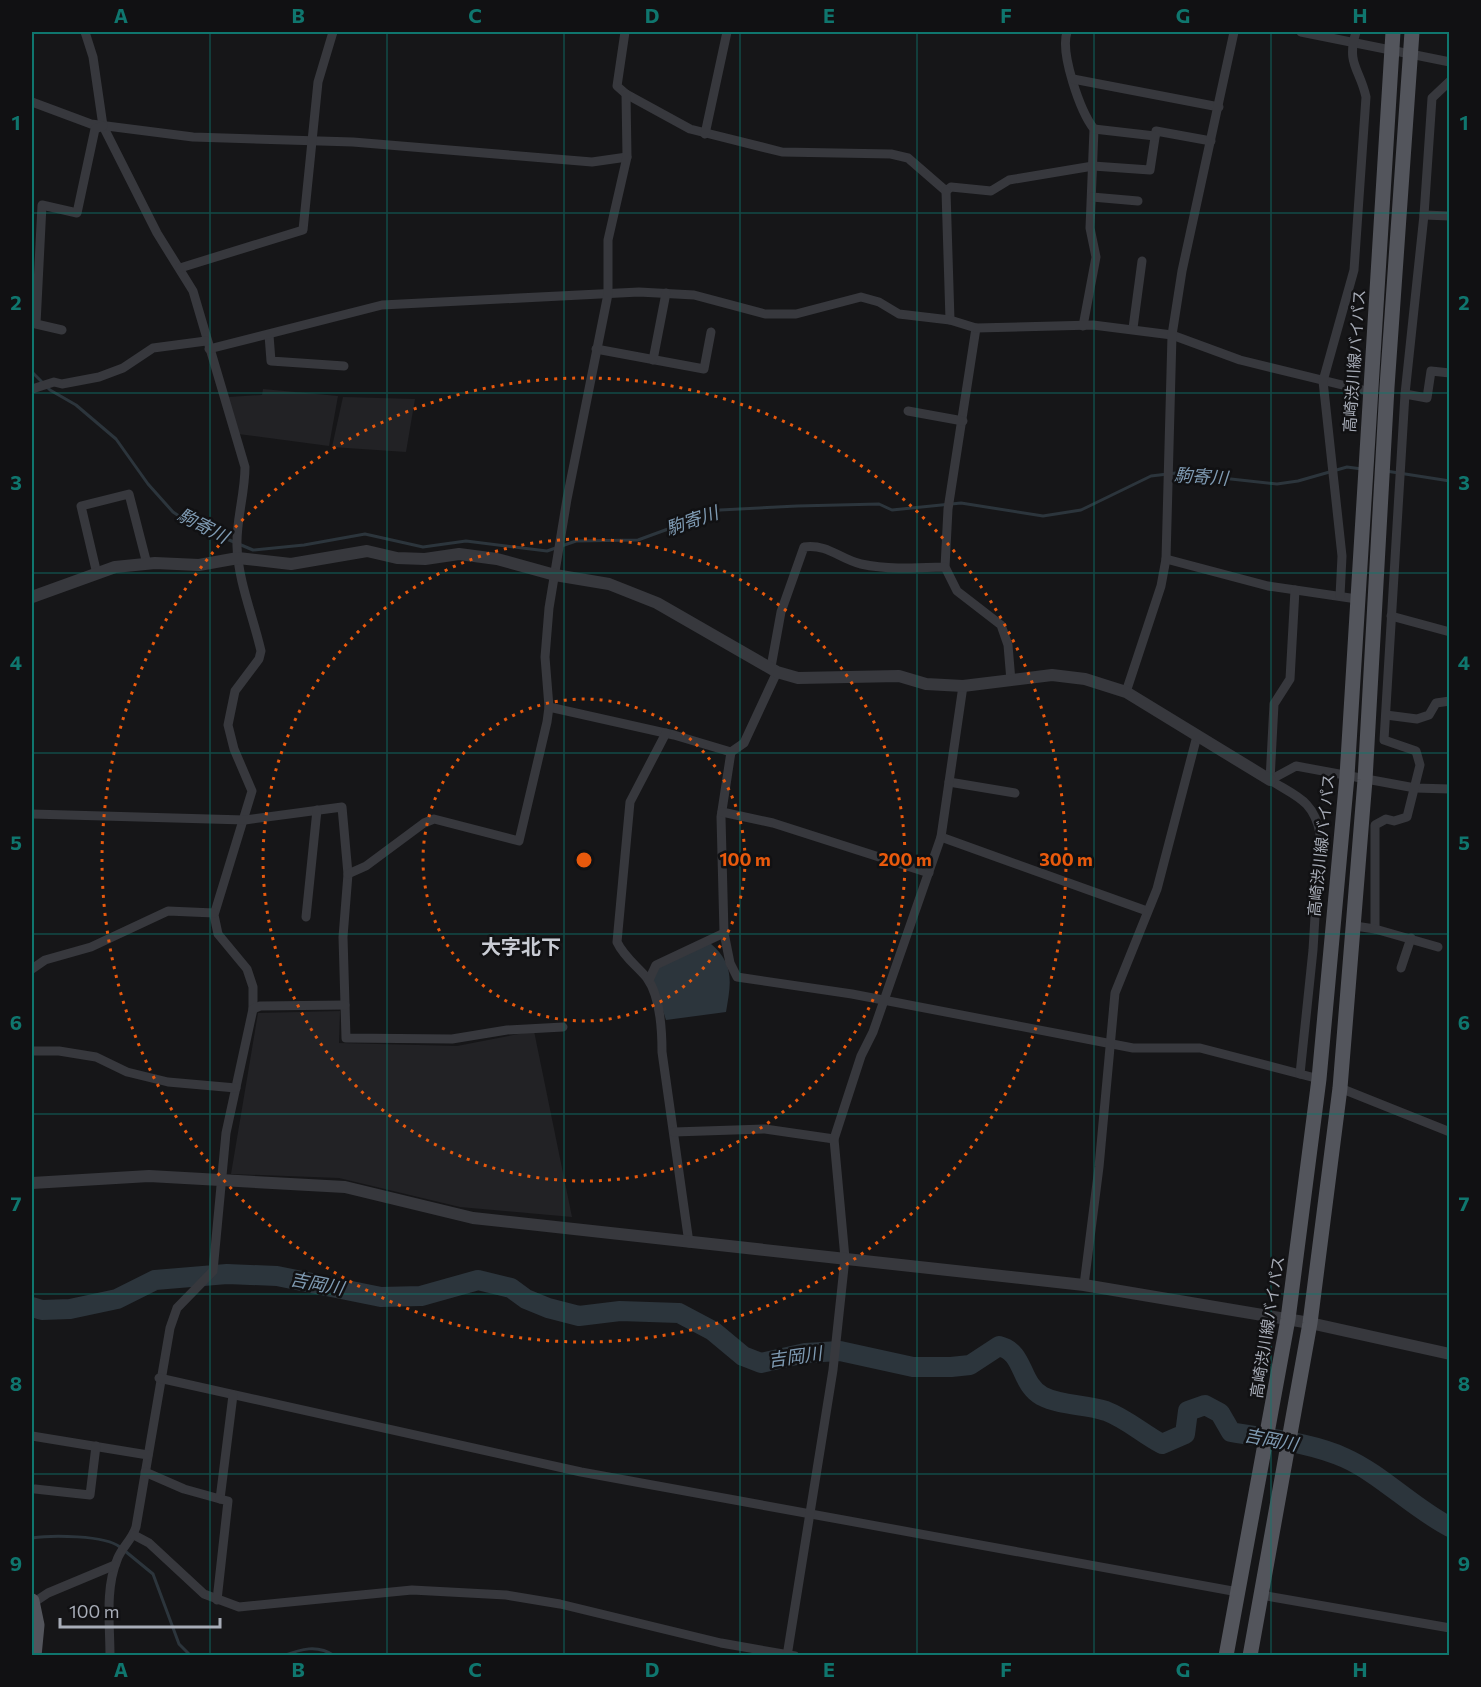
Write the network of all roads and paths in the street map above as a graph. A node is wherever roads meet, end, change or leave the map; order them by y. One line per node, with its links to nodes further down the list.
1 (85, 32): 20 (street)
2 (333, 32): 24 (street)
3 (625, 32): 17 (street)
4 (728, 32): 22 (street)
5 (1067, 32): 15 (street)
6 (1234, 32): 19 (street)
7 (1301, 32): 11 (street)
8 (1356, 32): 11 (street)
9 (1393, 32): 12 (main road, 高崎渋川線バイパス)
10 (1412, 32): 13 (main road)
11 (1353, 42): 12 (street); 50 (street)
12 (1392, 51): 13 (street); 52 (main road, 高崎渋川線バイパス)
13 (1411, 54): 14 (street); 80 (main road)
14 (1449, 62)
15 (1073, 79): 19 (street); 21 (street)
16 (1449, 81): 31 (street)
17 (626, 94): 22 (street); 26 (street)
18 (32, 102): 20 (street)
19 (1219, 107): 25 (street)
20 (103, 126): 24 (street); 34 (street); 41 (street)
21 (1094, 129): 23 (street); 27 (street)
22 (705, 134): 28 (street)
23 (1155, 136): 25 (street); 27 (street)
24 (311, 139): 26 (street); 34 (street)
25 (1211, 141): 44 (street)
26 (627, 157): 36 (street)
27 (1094, 165): 28 (street); 29 (street)
28 (946, 191): 37 (street)
29 (1092, 197): 30 (street); 38 (street)
30 (1138, 201)
31 (1424, 215): 32 (street); 53 (street)
32 (1449, 216)
33 (1142, 261): 40 (street)
34 (180, 268): 45 (street)
35 (666, 293): 36 (street); 37 (street); 47 (street)
36 (608, 294): 43 (street); 46 (street)
37 (950, 320): 39 (street)
38 (1083, 326): 39 (street); 40 (street)
39 (976, 328): 55 (street)
40 (1133, 328): 44 (street)
41 (62, 330)
42 (711, 332): 47 (street)
43 (269, 335): 45 (street); 48 (street)
44 (1172, 336): 50 (street); 57 (street)
45 (207, 345): 51 (street); 56 (street)
46 (596, 349): 47 (street); 61 (street)
47 (653, 360)
48 (344, 366)
49 (1449, 373): 53 (street)
50 (1323, 381): 52 (street); 63 (street)
51 (32, 389)
52 (1371, 392): 65 (main road, 高崎渋川線バイパス)
53 (1405, 394): 66 (street)
54 (908, 411): 55 (street)
55 (963, 421): 59 (street)
56 (238, 558): 58 (street); 61 (street); 88 (street)
57 (1166, 559): 62 (street); 71 (street)
58 (147, 564): 60 (street); 60 (street)
59 (945, 567): 68 (street); 69 (street)
60 (97, 574): 64 (street)
61 (555, 575): 68 (street); 73 (street)
62 (1295, 590): 63 (street); 79 (street)
63 (1340, 596): 65 (street)
64 (32, 597)
65 (1357, 599): 78 (main road, 高崎渋川線バイパス)
66 (1391, 616): 67 (street); 74 (street)
67 (1449, 632)
68 (774, 670): 70 (street); 77 (street)
69 (1011, 681): 70 (street); 71 (street)
70 (963, 686): 81 (street)
71 (1126, 692): 76 (street)
72 (1449, 701): 74 (street)
73 (549, 707): 75 (street); 91 (street)
74 (1386, 715): 82 (street)
75 (666, 733): 77 (street); 102 (street)
76 (1197, 736): 79 (street); 92 (street)
77 (731, 752): 86 (street)
78 (1347, 776): 79 (street); 80 (street); 110 (main road, 高崎渋川線バイパス)
79 (1270, 780): 109 (street)
80 (1365, 780): 82 (street); 95 (main road)
81 (949, 782): 84 (street); 89 (street)
82 (1415, 788): 83 (street); 96 (street)
83 (1449, 789)
84 (1015, 793)
85 (317, 810): 88 (street); 91 (street); 94 (street)
86 (722, 812): 90 (street); 97 (street)
87 (32, 814): 88 (street)
88 (244, 820): 93 (street)
89 (941, 837): 90 (street); 92 (street)
90 (929, 873): 103 (street)
91 (348, 874): 104 (street)
92 (1147, 911): 107 (street)
93 (214, 913): 101 (street); 105 (street)
94 (306, 917)
95 (1355, 926): 96 (street); 112 (main road)
96 (1375, 929): 98 (street)
97 (724, 933): 102 (street); 103 (street)
98 (1411, 938): 99 (street); 100 (street)
99 (1438, 947)
100 (1401, 968)
101 (32, 969)
102 (649, 980): 113 (street)
103 (883, 1000): 107 (street); 115 (street)
104 (345, 1005): 105 (street); 106 (street)
105 (253, 1009): 111 (street)
106 (563, 1028)
107 (1112, 1042): 109 (street); 120 (street)
108 (32, 1051): 111 (street)
109 (1300, 1074): 110 (street)
110 (1319, 1080): 121 (main road, 高崎渋川線バイパス)
111 (236, 1088): 116 (street)
112 (1340, 1088): 114 (street); 122 (main road)
113 (674, 1131): 115 (street); 118 (street)
114 (1449, 1132)
115 (834, 1139): 119 (street)
116 (223, 1180): 117 (street); 118 (street); 124 (street)
117 (32, 1183)
118 (688, 1243): 119 (street)
119 (845, 1258): 120 (street); 132 (street)
120 (1084, 1284): 121 (street)
121 (1288, 1319): 122 (street); 135 (main road, 高崎渋川線バイパス)
122 (1310, 1323): 123 (street); 136 (main road)
123 (1449, 1354)
124 (159, 1378): 125 (street); 128 (street)
125 (233, 1395): 131 (street); 132 (street)
126 (32, 1436): 127 (street)
127 (96, 1446): 128 (street); 130 (street)
128 (148, 1455): 129 (street)
129 (145, 1472): 131 (street); 133 (street)
130 (35, 1489)
131 (220, 1498): 137 (street)
132 (808, 1515): 135 (street); 140 (street)
133 (132, 1538): 134 (street); 137 (street)
134 (116, 1561): 138 (street); 142 (street)
135 (1238, 1592): 143 (main road, 高崎渋川線バイパス)
136 (1261, 1595): 139 (street); 144 (main road)
137 (217, 1600): 140 (street)
138 (32, 1602): 141 (main road)
139 (1449, 1628)
140 (790, 1655)
141 (34, 1656)
142 (110, 1656)
143 (1226, 1656)
144 (1250, 1656)

